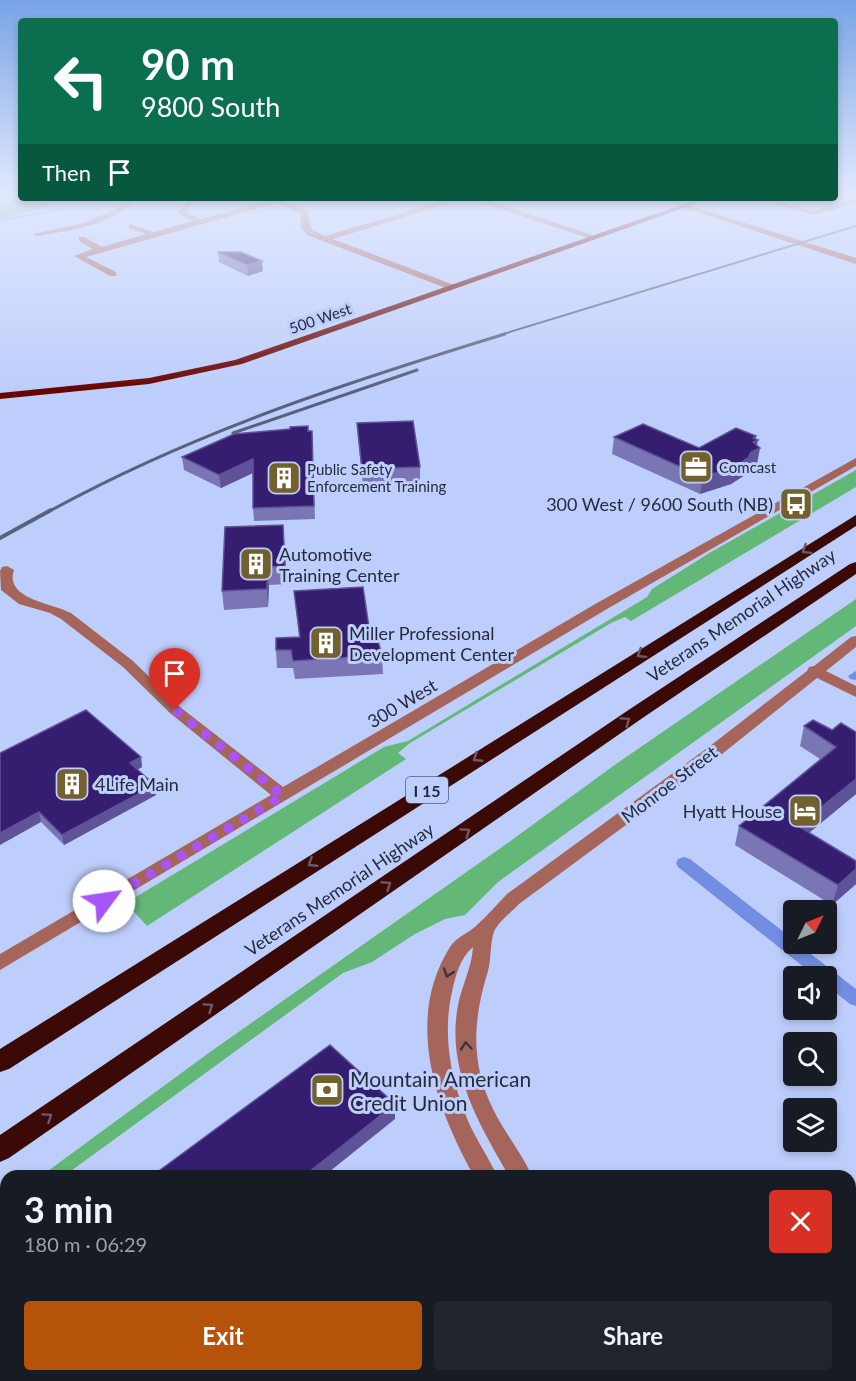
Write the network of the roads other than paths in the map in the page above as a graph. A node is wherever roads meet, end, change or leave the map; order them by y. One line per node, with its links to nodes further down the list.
1 (87, 260): 4 (street)
2 (381, 260): 5 (street)
3 (527, 260): 5 (main road, 500 West)
4 (113, 274)
5 (451, 287): 6 (main road, 500 West)
6 (0, 396)
7 (856, 461): 14 (street, 300 West)
8 (856, 519): 17 (highway, Veterans Memorial Highway / I 15, one-way to 17)
9 (856, 567): 18 (highway, Veterans Memorial Highway, one-way to 9)
10 (7, 570): 14 (street)
11 (856, 640): 12 (street, Monroe Street)
12 (814, 670): 13 (street); 15 (street, Monroe Street)
13 (856, 692)
14 (283, 796): 16 (street, 300 West)
15 (484, 930): 19 (street, Monroe Street, one-way to 19); 20 (street, one-way to 15)
16 (0, 963)
17 (0, 1062)
18 (0, 1150)
19 (482, 1170)
20 (517, 1170)

